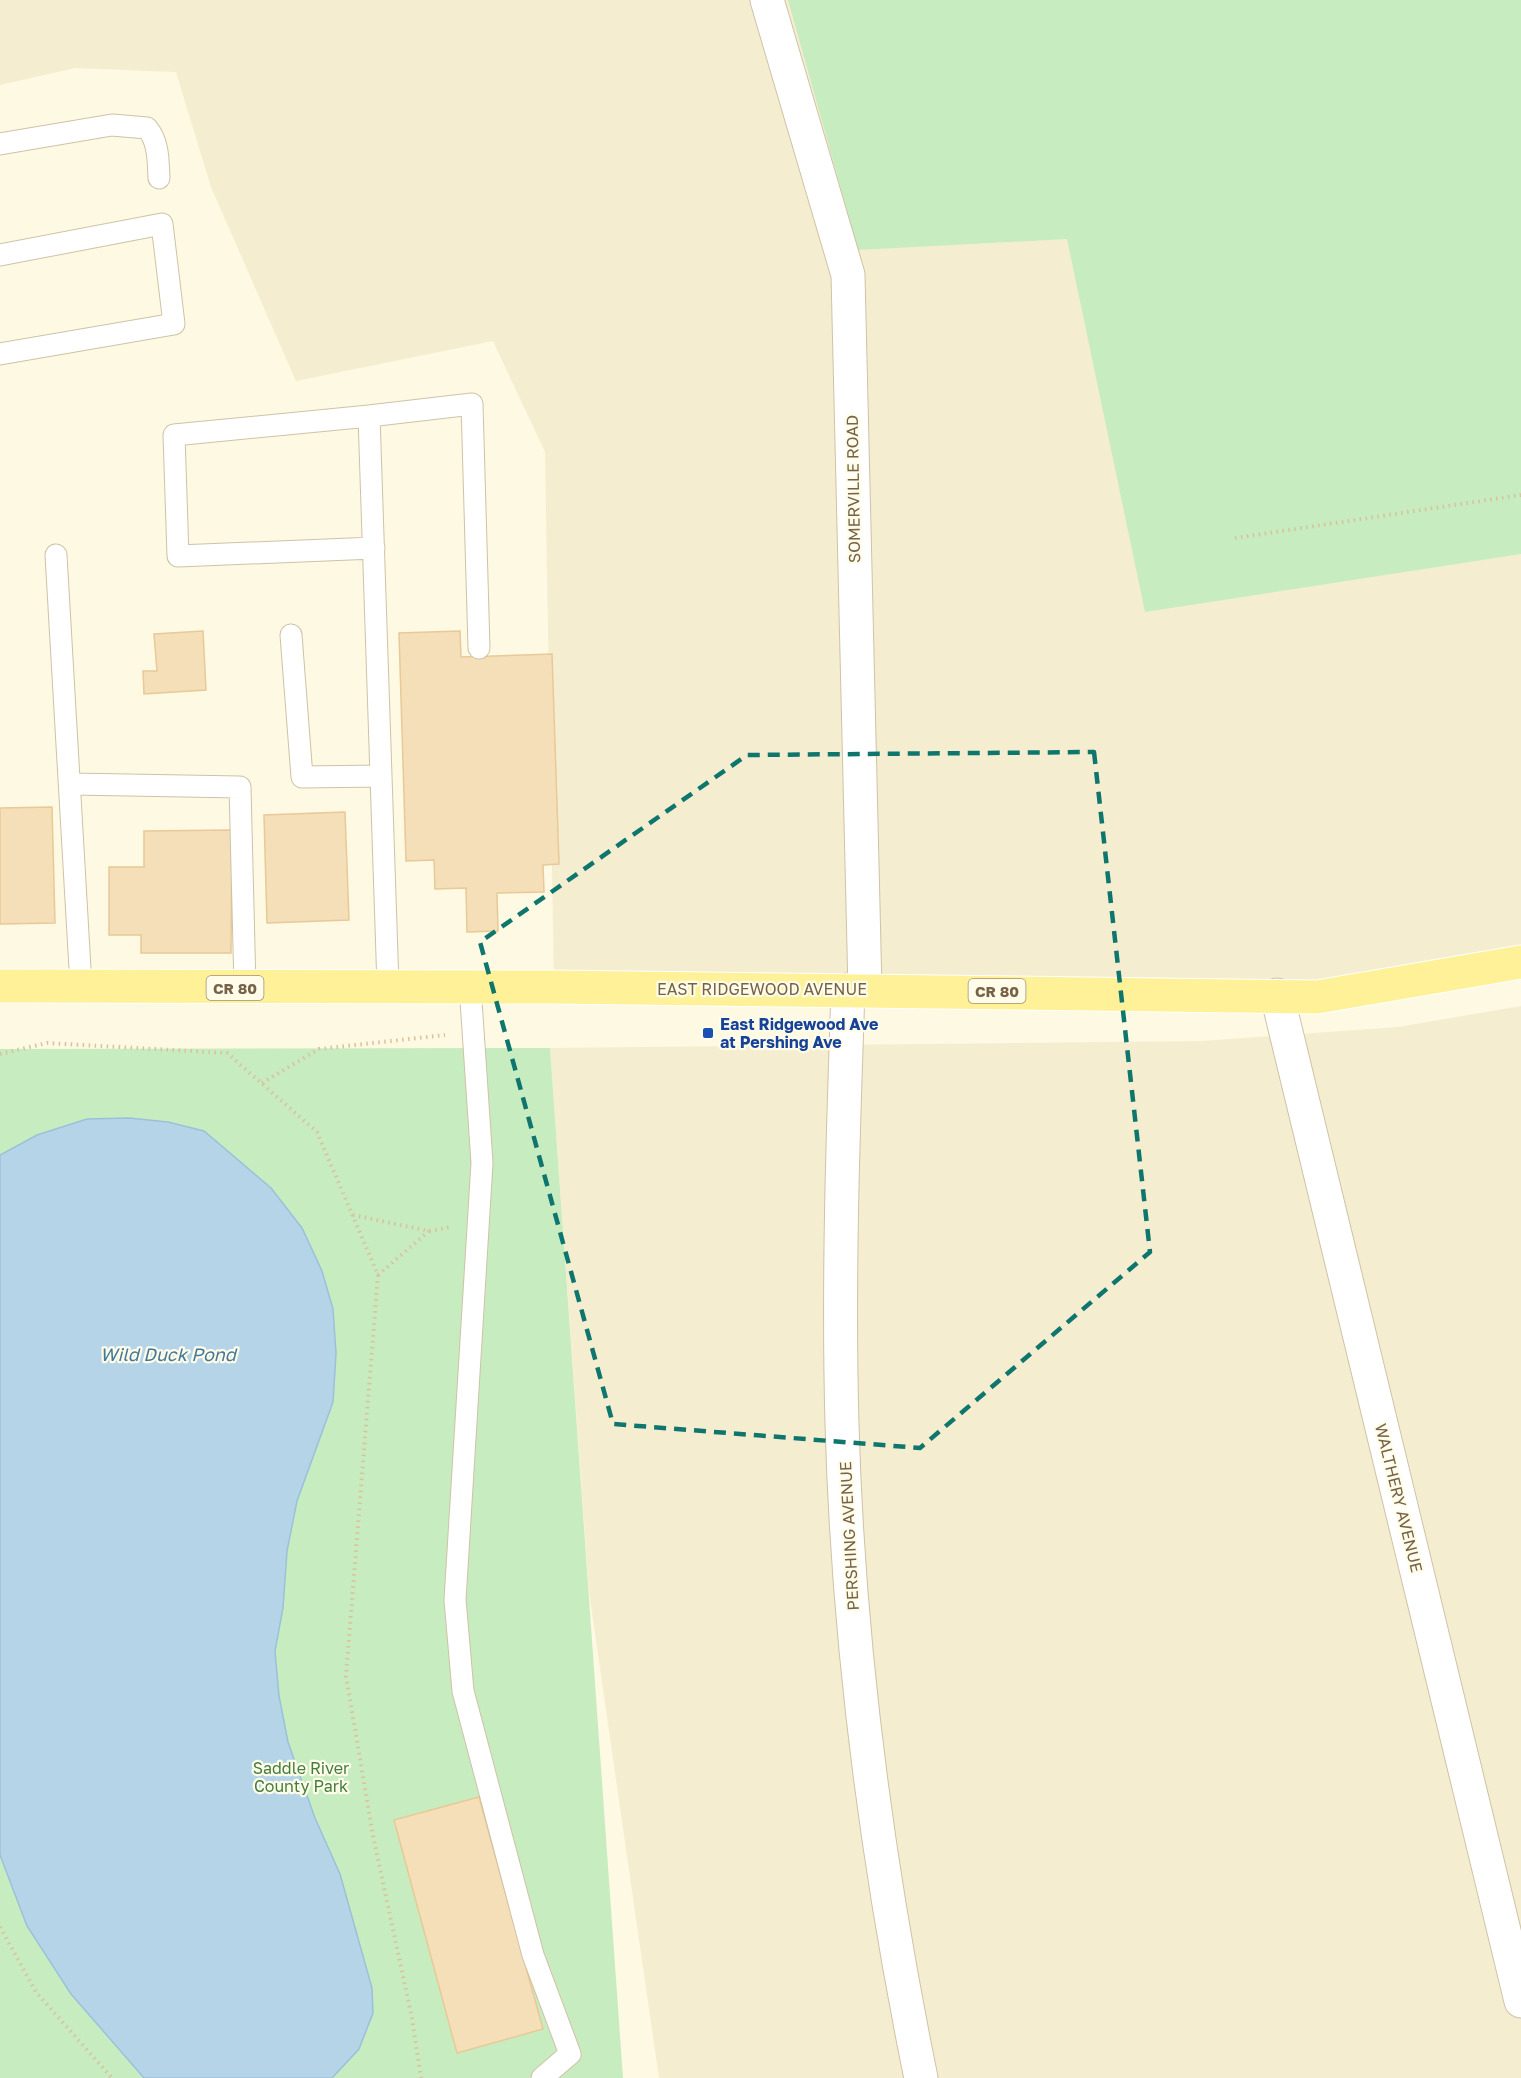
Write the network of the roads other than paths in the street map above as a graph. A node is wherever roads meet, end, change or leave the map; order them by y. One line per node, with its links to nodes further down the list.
1 (768, 0): 19 (street, SOMERVILLE ROAD)
2 (0, 144): 3 (lane)
3 (159, 178)
4 (0, 255): 5 (lane)
5 (0, 354)
6 (369, 416): 7 (lane); 7 (lane); 10 (lane)
7 (374, 548): 11 (lane)
8 (56, 555): 12 (lane)
9 (291, 635): 11 (lane)
10 (479, 648)
11 (381, 776): 16 (lane)
12 (71, 784): 15 (lane); 18 (lane)
13 (1521, 962): 20 (main road, EAST RIDGEWOOD AVENUE / CR 80)
14 (0, 986): 15 (main road, EAST RIDGEWOOD AVENUE / CR 80)
15 (81, 986): 18 (main road, EAST RIDGEWOOD AVENUE / CR 80)
16 (388, 986): 17 (main road, EAST RIDGEWOOD AVENUE / CR 80); 18 (main road, EAST RIDGEWOOD AVENUE / CR 80)
17 (470, 986): 19 (main road, EAST RIDGEWOOD AVENUE / CR 80); 22 (lane)
18 (245, 988)
19 (856, 990): 20 (main road, EAST RIDGEWOOD AVENUE / CR 80); 23 (street, PERSHING AVENUE)
20 (1277, 995): 21 (street, WALTHERY AVENUE)
21 (1521, 2001)
22 (542, 2078)
23 (921, 2078)

